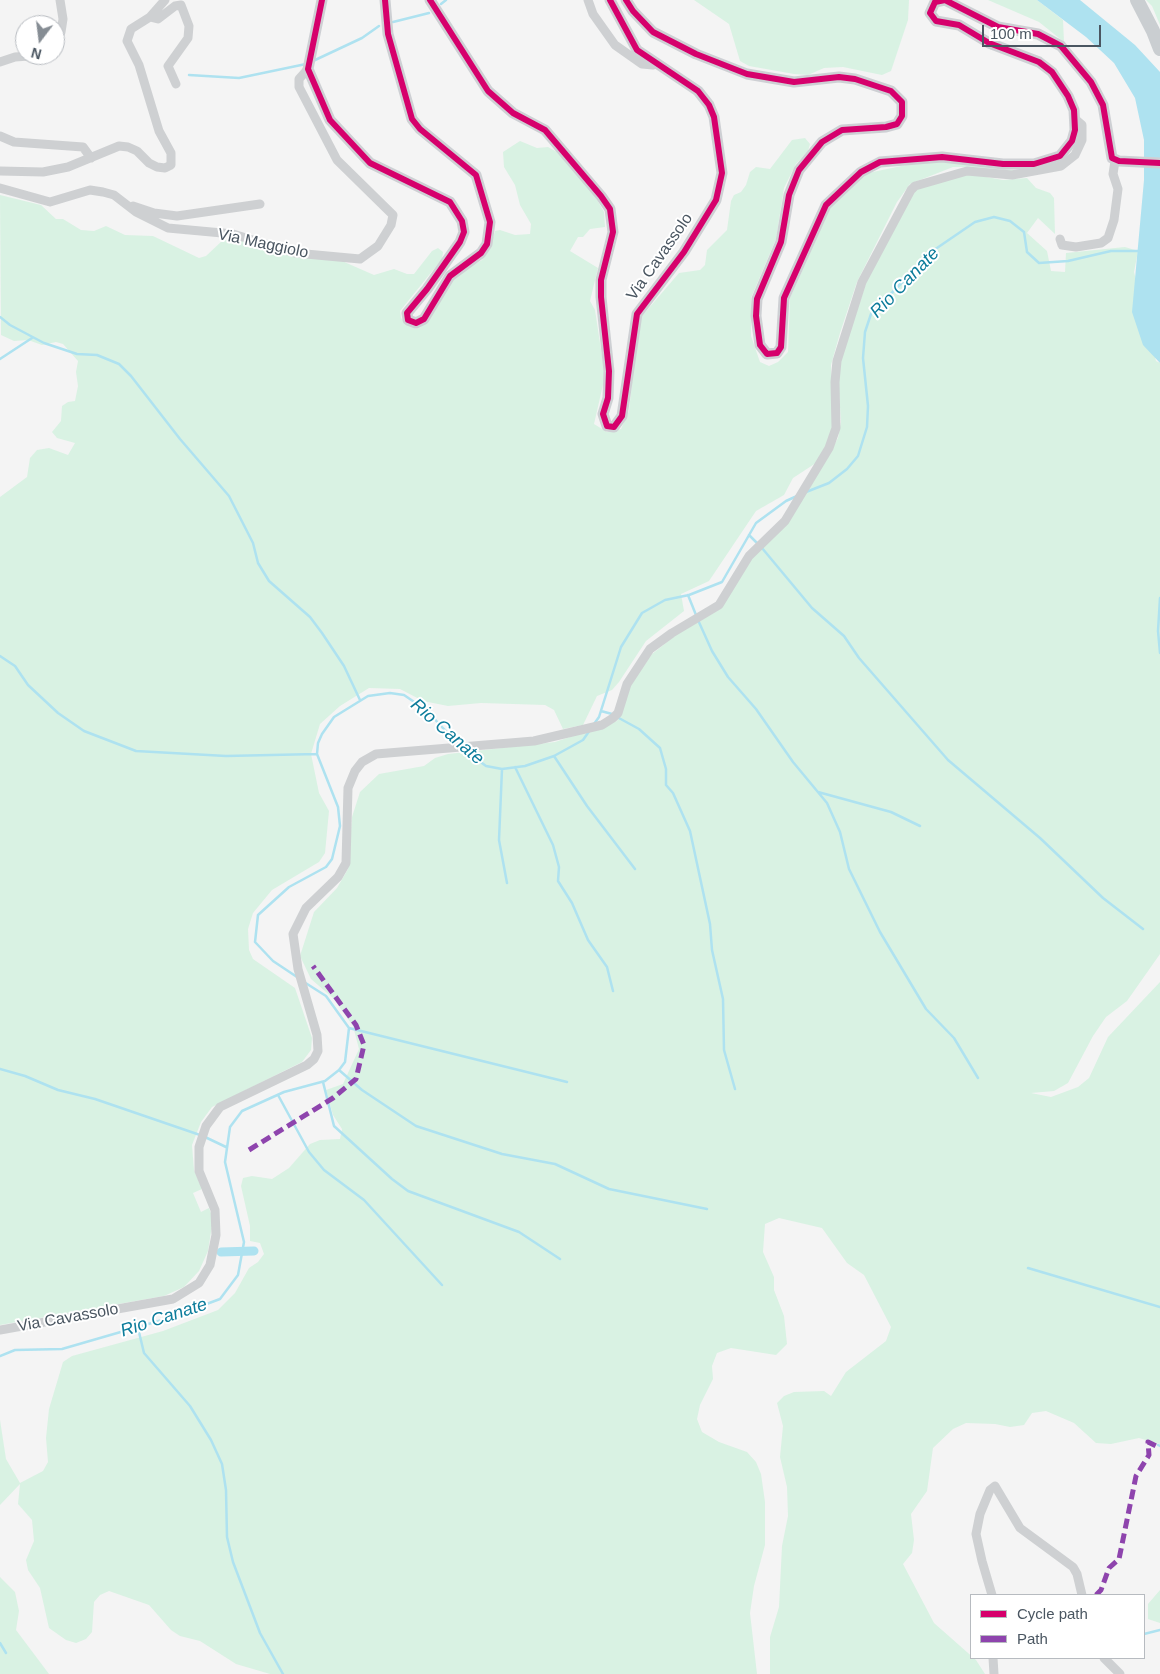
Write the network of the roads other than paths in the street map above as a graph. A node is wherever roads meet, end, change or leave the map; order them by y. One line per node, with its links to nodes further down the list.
1 (60, 0): 10 (street)
2 (165, 0): 11 (street)
3 (322, 0): 16 (main road)
4 (385, 0): 16 (main road)
5 (430, 0): 15 (main road, Via Cavassolo)
6 (588, 0): 15 (street)
7 (610, 0): 15 (main road, Via Cavassolo)
8 (626, 0): 18 (main road)
9 (1137, 0): 12 (main road)
10 (62, 15)
11 (150, 17): 17 (street); 20 (street)
12 (1160, 49)
13 (15, 57): 14 (street)
14 (0, 62)
15 (656, 64)
16 (308, 66): 25 (street, Via Maggiolo)
17 (176, 84)
18 (1075, 119): 21 (main road); 28 (street, Via Cavassolo)
19 (0, 136): 20 (street)
20 (91, 158): 23 (street)
21 (1117, 161): 22 (main road); 27 (street)
22 (1160, 163)
23 (0, 172)
24 (0, 188): 25 (street, Via Maggiolo)
25 (126, 203): 26 (street)
26 (260, 204)
27 (1060, 239)
28 (0, 1330)
29 (992, 1594): 30 (street)
30 (1082, 1594)
31 (993, 1659): 33 (street)
32 (1105, 1659): 34 (street)
33 (994, 1674)
34 (1120, 1674)

